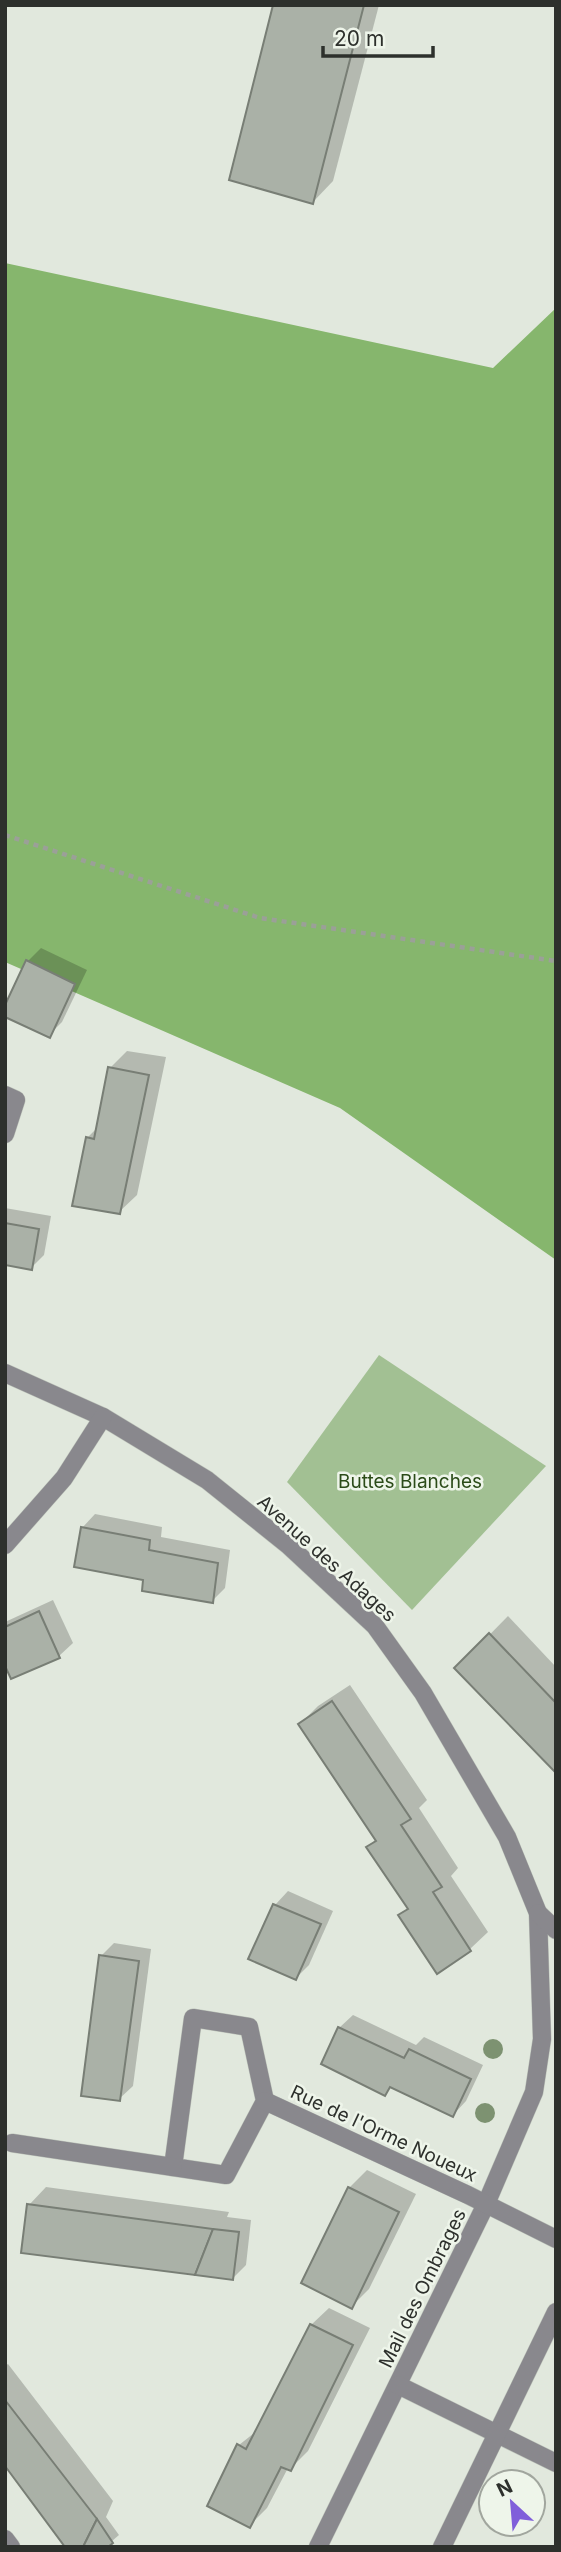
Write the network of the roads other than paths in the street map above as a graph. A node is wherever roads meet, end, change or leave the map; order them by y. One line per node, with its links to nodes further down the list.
1 (5, 1095): 2 (street)
2 (5, 1134)
3 (5, 1373): 4 (street, Avenue des Adages)
4 (103, 1417): 5 (street); 6 (street, Avenue des Adages)
5 (5, 1545)
6 (538, 1913): 7 (street); 8 (street, Mail des Ombrages)
7 (556, 1930)
8 (549, 2040): 12 (street, Mail des Ombrages)
9 (265, 2101): 11 (street); 11 (street); 12 (street, Rue de l'Orme Noueux)
10 (12, 2143): 11 (street)
11 (173, 2167)
12 (486, 2204): 13 (street, Rue de l'Orme Noueux); 15 (street, Mail des Ombrages)
13 (556, 2239)
14 (556, 2312): 16 (street)
15 (398, 2385): 16 (street); 20 (street, Mail des Ombrages)
16 (499, 2432): 17 (street); 21 (street)
17 (556, 2463)
18 (5, 2539): 19 (street)
19 (11, 2547)
20 (318, 2547)
21 (442, 2547)

